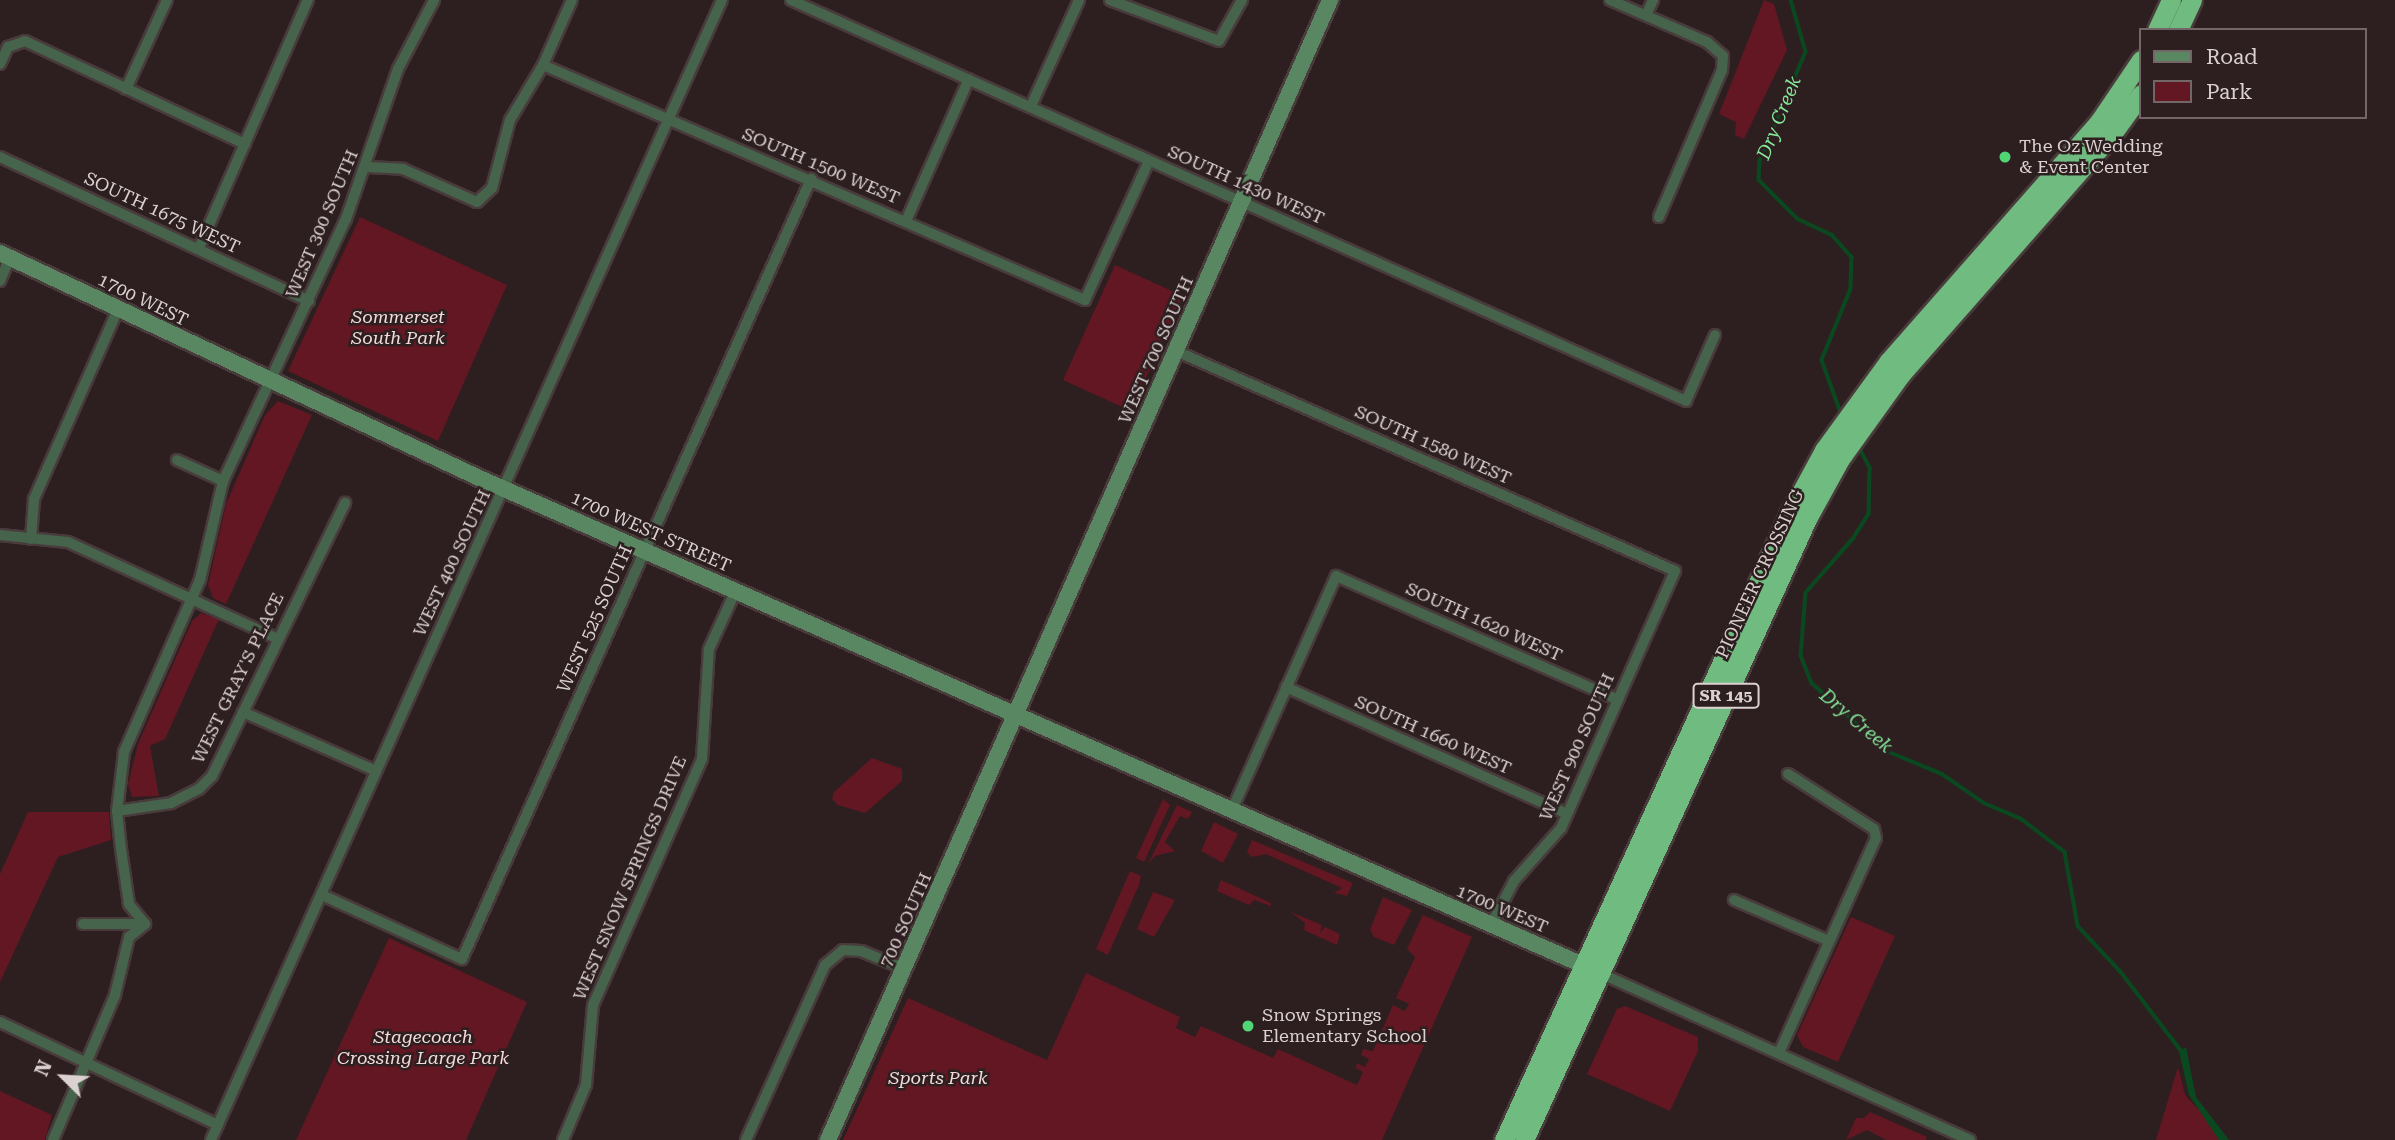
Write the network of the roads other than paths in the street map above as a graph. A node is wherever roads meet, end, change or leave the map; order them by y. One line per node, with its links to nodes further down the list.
1 (167, 0): 22 (street)
2 (308, 0): 26 (street)
3 (434, 0): 29 (street, WEST 300 SOUTH)
4 (572, 0): 20 (street)
5 (722, 0): 25 (street, WEST 400 SOUTH)
6 (791, 0): 21 (street, SOUTH 1430 WEST)
7 (1079, 0): 24 (street)
8 (1110, 0): 9 (street)
9 (1242, 0)
10 (1330, 0): 31 (street, WEST 700 SOUTH)
11 (1610, 0): 15 (street)
12 (1653, 0): 15 (street)
13 (2171, 0): 16 (highway)
14 (2192, 0): 17 (highway)
15 (1646, 15): 32 (street)
16 (2158, 28)
17 (2179, 28)
18 (2140, 61): 42 (highway, PIONEER CROSSING / SR 145)
19 (0, 65): 22 (street)
20 (543, 65): 25 (street, SOUTH 1500 WEST); 29 (street)
21 (969, 79): 24 (street, SOUTH 1430 WEST); 33 (street)
22 (126, 89): 26 (street)
23 (2140, 95): 42 (highway, PIONEER CROSSING / SR 145)
24 (1031, 106): 28 (street, SOUTH 1430 WEST)
25 (669, 121): 30 (street, SOUTH 1500 WEST); 45 (street, WEST 400 SOUTH)
26 (245, 144): 34 (street)
27 (0, 157): 34 (street, SOUTH 1675 WEST)
28 (1149, 161): 31 (street, SOUTH 1430 WEST); 33 (street, SOUTH 1500 WEST)
29 (368, 167): 37 (street, WEST 300 SOUTH)
30 (811, 180): 33 (street, SOUTH 1500 WEST); 49 (street, WEST 525 SOUTH)
31 (1242, 203): 39 (street, SOUTH 1430 WEST); 40 (street, WEST 700 SOUTH)
32 (1660, 217)
33 (906, 221)
34 (199, 248): 37 (street, SOUTH 1675 WEST)
35 (5, 256): 36 (street); 38 (street, 1700 WEST)
36 (0, 281)
37 (309, 301): 41 (street, WEST 300 SOUTH)
38 (118, 309): 41 (street, 1700 WEST); 48 (street)
39 (1715, 335)
40 (1176, 351): 50 (street, SOUTH 1580 WEST); 57 (street, WEST 700 SOUTH)
41 (269, 382): 44 (street, WEST 300 SOUTH); 45 (street, 1700 WEST STREET)
42 (1849, 429): 70 (highway, PIONEER CROSSING / SR 145)
43 (177, 460): 44 (street)
44 (223, 481): 52 (street, WEST 300 SOUTH)
45 (505, 488): 49 (street, 1700 WEST STREET); 58 (street, WEST 400 SOUTH)
46 (345, 503): 53 (street, WEST GRAY'S PLACE)
47 (0, 535): 48 (street)
48 (31, 539): 52 (street)
49 (645, 550): 51 (street, 1700 WEST STREET); 63 (street, WEST 525 SOUTH)
50 (1675, 571): 55 (street, WEST 900 SOUTH)
51 (736, 590): 57 (street, 1700 WEST STREET); 77 (street, WEST SNOW SPRINGS DRIVE)
52 (192, 599): 53 (street); 61 (street, WEST 300 SOUTH)
53 (276, 638): 56 (street, WEST GRAY'S PLACE)
54 (1286, 687): 55 (street, SOUTH 1620 WEST); 60 (street); 62 (street, SOUTH 1660 WEST)
55 (1618, 700): 62 (street, WEST 900 SOUTH)
56 (243, 712): 58 (street); 61 (street, WEST GRAY'S PLACE)
57 (1017, 715): 60 (street, 1700 WEST); 69 (street, 700 SOUTH)
58 (376, 771): 63 (street, WEST 400 SOUTH)
59 (1788, 774): 68 (street)
60 (1232, 810): 67 (street, 1700 WEST)
61 (117, 811): 65 (street, WEST 300 SOUTH)
62 (1567, 814): 67 (street, WEST 900 SOUTH)
63 (322, 895): 74 (street, WEST 400 SOUTH)
64 (1734, 900): 68 (street)
65 (145, 924): 66 (street); 73 (street)
66 (83, 925)
67 (1490, 925): 70 (street, 1700 WEST)
68 (1829, 942): 72 (street)
69 (905, 969): 78 (street); 79 (street, 700 SOUTH)
70 (1592, 969): 72 (street, 1700 WEST); 80 (highway, SR 145); 81 (highway, PIONEER CROSSING / SR 145)
71 (0, 1022): 73 (street)
72 (1779, 1053): 82 (street, 1700 WEST)
73 (83, 1063): 74 (street); 75 (street)
74 (218, 1125): 76 (street, WEST 400 SOUTH)
75 (53, 1140)
76 (211, 1140)
77 (563, 1140)
78 (746, 1140)
79 (828, 1140)
80 (1504, 1140)
81 (1524, 1140)
82 (1970, 1140)

